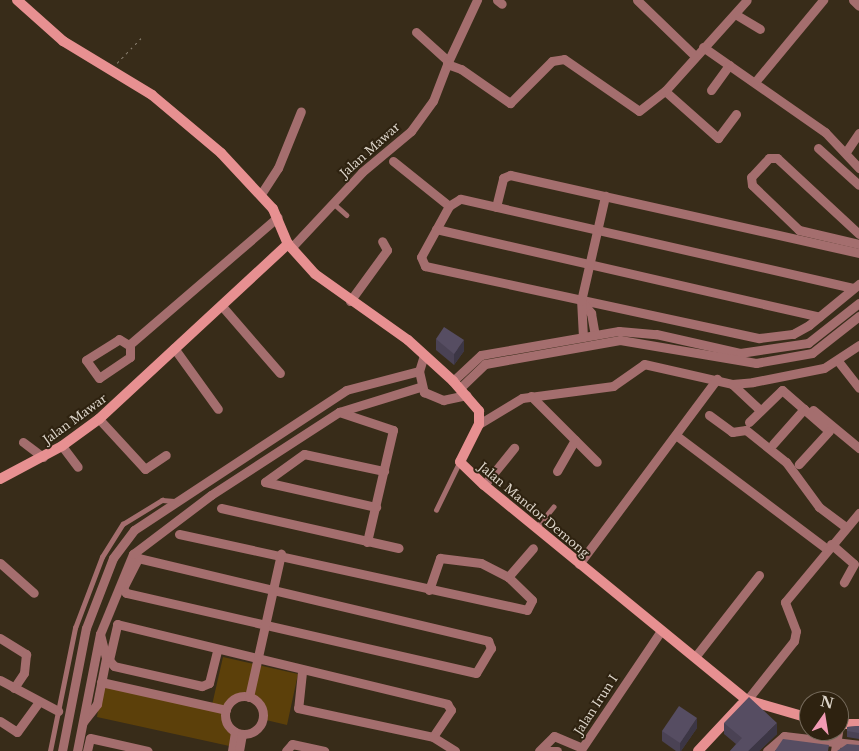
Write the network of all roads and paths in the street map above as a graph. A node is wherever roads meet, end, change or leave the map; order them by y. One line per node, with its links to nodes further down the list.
1 (17, 0): 16 (main road)
2 (477, 0): 14 (street, Jalan Mawar)
3 (637, 0): 13 (street)
4 (748, 0): 8 (street)
5 (823, 0): 17 (street)
6 (853, 0): 7 (street)
7 (859, 6)
8 (735, 14): 9 (street); 12 (street)
9 (760, 29)
10 (416, 32): 14 (street)
11 (142, 38): 16 (path)
12 (703, 48): 13 (street); 15 (street)
13 (695, 56): 19 (street)
14 (447, 63): 19 (street); 30 (street, Jalan Mawar)
15 (729, 65): 17 (street); 18 (street)
16 (108, 72): 28 (main road)
17 (755, 82): 24 (street)
18 (712, 90)
19 (665, 91): 21 (street)
20 (301, 111): 28 (street)
21 (736, 114)
22 (859, 133): 24 (street)
23 (818, 148): 27 (street)
24 (846, 152): 26 (street)
25 (393, 161): 31 (street)
26 (859, 168)
27 (859, 185)
28 (261, 194): 34 (main road)
29 (604, 196): 32 (street); 36 (street); 39 (street)
30 (333, 204): 33 (lane); 42 (street, Jalan Mawar)
31 (449, 206): 32 (street); 35 (street)
32 (496, 207): 36 (street)
33 (347, 215)
34 (278, 217): 42 (main road); 57 (street)
35 (436, 229): 44 (street); 46 (street)
36 (597, 230): 44 (street); 45 (street)
37 (800, 230): 38 (street); 39 (street); 41 (street)
38 (859, 234)
39 (797, 239): 43 (street)
40 (382, 241): 47 (street)
41 (859, 244)
42 (290, 246): 47 (main road); 49 (main road, Jalan Mawar)
43 (859, 253)
44 (589, 264): 46 (street); 51 (street)
45 (856, 286): 51 (street)
46 (581, 301): 51 (street); 53 (street); 54 (street)
47 (350, 302): 61 (main road)
48 (859, 303): 52 (street)
49 (221, 305): 59 (main road, Jalan Mawar); 64 (street)
50 (859, 316): 55 (street)
51 (819, 317)
52 (824, 333): 55 (street); 56 (street)
53 (596, 334): 54 (street); 56 (street)
54 (584, 337): 71 (street)
55 (830, 341): 60 (street)
56 (704, 344): 60 (street)
57 (129, 345): 57 (street)
58 (859, 345): 62 (street)
59 (174, 348): 74 (street); 79 (main road, Jalan Mawar)
60 (702, 354): 71 (street)
61 (424, 355): 63 (street); 71 (main road)
62 (838, 361): 66 (street); 72 (street)
63 (419, 371): 65 (street); 69 (street)
64 (280, 373)
65 (403, 374): 70 (street); 99 (street)
66 (777, 379): 68 (street); 88 (street)
67 (717, 380): 68 (street); 73 (street); 82 (street)
68 (732, 384): 76 (street)
69 (420, 387): 70 (street); 71 (street)
70 (406, 388): 77 (street)
71 (459, 388): 81 (main road)
72 (859, 388)
73 (531, 396): 81 (street); 83 (street)
74 (218, 409)
75 (804, 409): 76 (street); 85 (street); 93 (street)
76 (760, 410): 80 (street)
77 (339, 412): 95 (street); 123 (street)
78 (709, 415): 105 (street)
79 (99, 419): 86 (main road, Jalan Mawar); 89 (street)
80 (749, 422)
81 (479, 424): 91 (main road, Jalan Mandor Demong)
82 (676, 436): 109 (street); 114 (street)
83 (575, 440): 92 (street); 96 (street)
84 (23, 442): 90 (street)
85 (773, 444)
86 (62, 446): 90 (main road, Jalan Mawar); 94 (street)
87 (514, 448): 98 (street)
88 (859, 448)
89 (166, 456)
90 (43, 457): 97 (main road, Jalan Mawar)
91 (460, 462): 98 (main road, Jalan Mandor Demong); 103 (lane)
92 (597, 462)
93 (799, 464)
94 (78, 467)
95 (384, 471): 102 (street); 102 (street)
96 (558, 471)
97 (0, 479)
98 (484, 486): 106 (main road, Jalan Mandor Demong)
99 (179, 501): 136 (lane); 145 (street)
100 (554, 507): 106 (lane)
101 (221, 508): 108 (street)
102 (376, 508): 108 (street)
103 (436, 510)
104 (859, 512): 105 (street)
105 (846, 527): 109 (street)
106 (536, 528): 114 (main road, Jalan Mandor Demong)
107 (178, 534): 112 (street)
108 (368, 542): 110 (street)
109 (829, 546): 117 (street); 133 (street)
110 (399, 548)
111 (533, 548): 116 (street)
112 (281, 554): 118 (street); 119 (street)
113 (0, 563): 120 (street)
114 (579, 564): 122 (main road, Jalan Mandor Demong)
115 (759, 575): 126 (street)
116 (508, 577): 118 (street); 118 (street)
117 (844, 582)
118 (429, 590)
119 (272, 592): 121 (street); 121 (street); 121 (street)
120 (34, 593)
121 (265, 625): 127 (street)
122 (661, 630): 126 (main road, Jalan Mandor Demong); 154 (street, Jalan Irun I)
123 (100, 634): 130 (street); 139 (street)
124 (0, 638): 131 (street)
125 (217, 651): 125 (street); 127 (street)
126 (695, 657): 133 (main road, Jalan Mandor Demong)
127 (256, 660): 128 (street); 132 (street)
128 (302, 672): 141 (street); 141 (street)
129 (0, 680): 131 (street)
130 (101, 682): 135 (street); 139 (street)
131 (14, 688): 134 (street)
132 (249, 696): 135 (street); 140 (street)
133 (747, 700): 137 (main road, Jalan Mandor Demong); 157 (main road)
134 (38, 703): 136 (street); 138 (street)
135 (226, 710): 140 (street)
136 (58, 711): 144 (lane)
137 (799, 715)
138 (0, 721)
139 (82, 724): 146 (street)
140 (239, 733): 149 (street); 150 (street)
141 (433, 737): 153 (street)
142 (859, 745): 143 (street)
143 (836, 748): 158 (street)
144 (50, 751)
145 (62, 751)
146 (77, 751)
147 (87, 751): 148 (street)
148 (148, 751)
149 (232, 751)
150 (239, 751)
151 (286, 751): 152 (street)
152 (324, 751)
153 (455, 751)
154 (539, 751)
155 (549, 751): 156 (street)
156 (557, 751)
157 (698, 751)
158 (767, 751)

